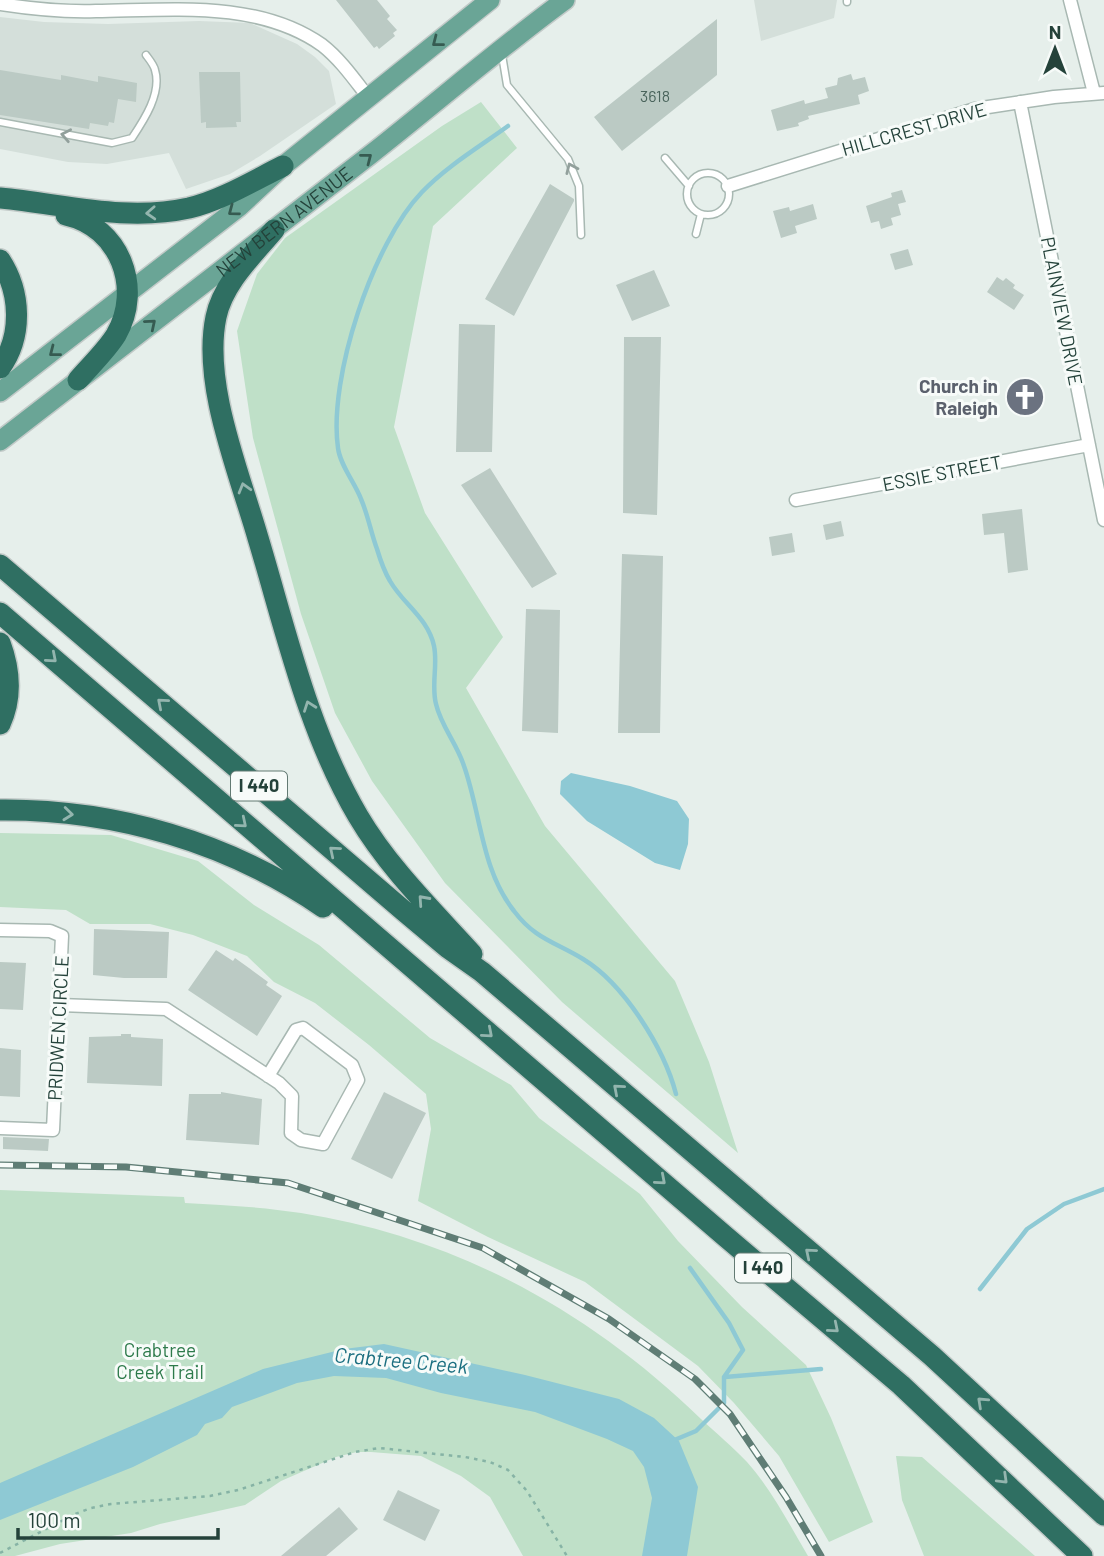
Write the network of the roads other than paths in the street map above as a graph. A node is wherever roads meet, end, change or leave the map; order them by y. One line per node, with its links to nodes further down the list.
1 (490, 0): 8 (main road, NEW BERN AVENUE, one-way to 8)
2 (565, 0): 5 (main road, NEW BERN AVENUE)
3 (1070, 0): 7 (street)
4 (0, 4): 8 (street)
5 (501, 50): 17 (main road, NEW BERN AVENUE, one-way to 5); 19 (lane, one-way to 5)
6 (146, 55): 10 (lane, one-way to 10)
7 (1099, 93): 9 (street, HILLCREST DRIVE)
8 (368, 97): 12 (main road, NEW BERN AVENUE)
9 (1020, 102): 14 (street, HILLCREST DRIVE); 26 (street, PLAINVIEW DRIVE)
10 (0, 122)
11 (665, 158): 13 (lane)
12 (284, 166): 15 (highway, one-way to 15); 21 (main road, NEW BERN AVENUE, one-way to 21)
13 (689, 186): 14 (lane); 16 (lane)
14 (727, 186): 16 (lane)
15 (0, 199): 21 (highway)
16 (701, 214): 18 (lane)
17 (275, 230): 23 (main road, NEW BERN AVENUE, one-way to 17); 36 (highway, one-way to 17)
18 (695, 234)
19 (581, 235)
20 (0, 260): 22 (highway)
21 (128, 293): 23 (highway); 24 (main road, NEW BERN AVENUE, one-way to 24)
22 (0, 368)
23 (78, 380): 25 (main road, NEW BERN AVENUE)
24 (0, 392)
25 (0, 441)
26 (1089, 445): 27 (street, ESSIE STREET); 28 (street, PLAINVIEW DRIVE)
27 (796, 500)
28 (1104, 520)
29 (0, 565): 36 (highway, I 440, one-way to 29)
30 (0, 613): 35 (highway, I 440, one-way to 35)
31 (0, 643): 32 (highway)
32 (0, 724)
33 (0, 810): 35 (highway, one-way to 35)
34 (0, 930): 37 (street, PRIDWEN CIRCLE)
35 (436, 988): 41 (highway, I 440, one-way to 41)
36 (519, 1004): 40 (highway, I 440, one-way to 36)
37 (60, 1005): 38 (street); 39 (street, PRIDWEN CIRCLE)
38 (268, 1076): 38 (street)
39 (0, 1128)
40 (1104, 1514)
41 (1082, 1556)

